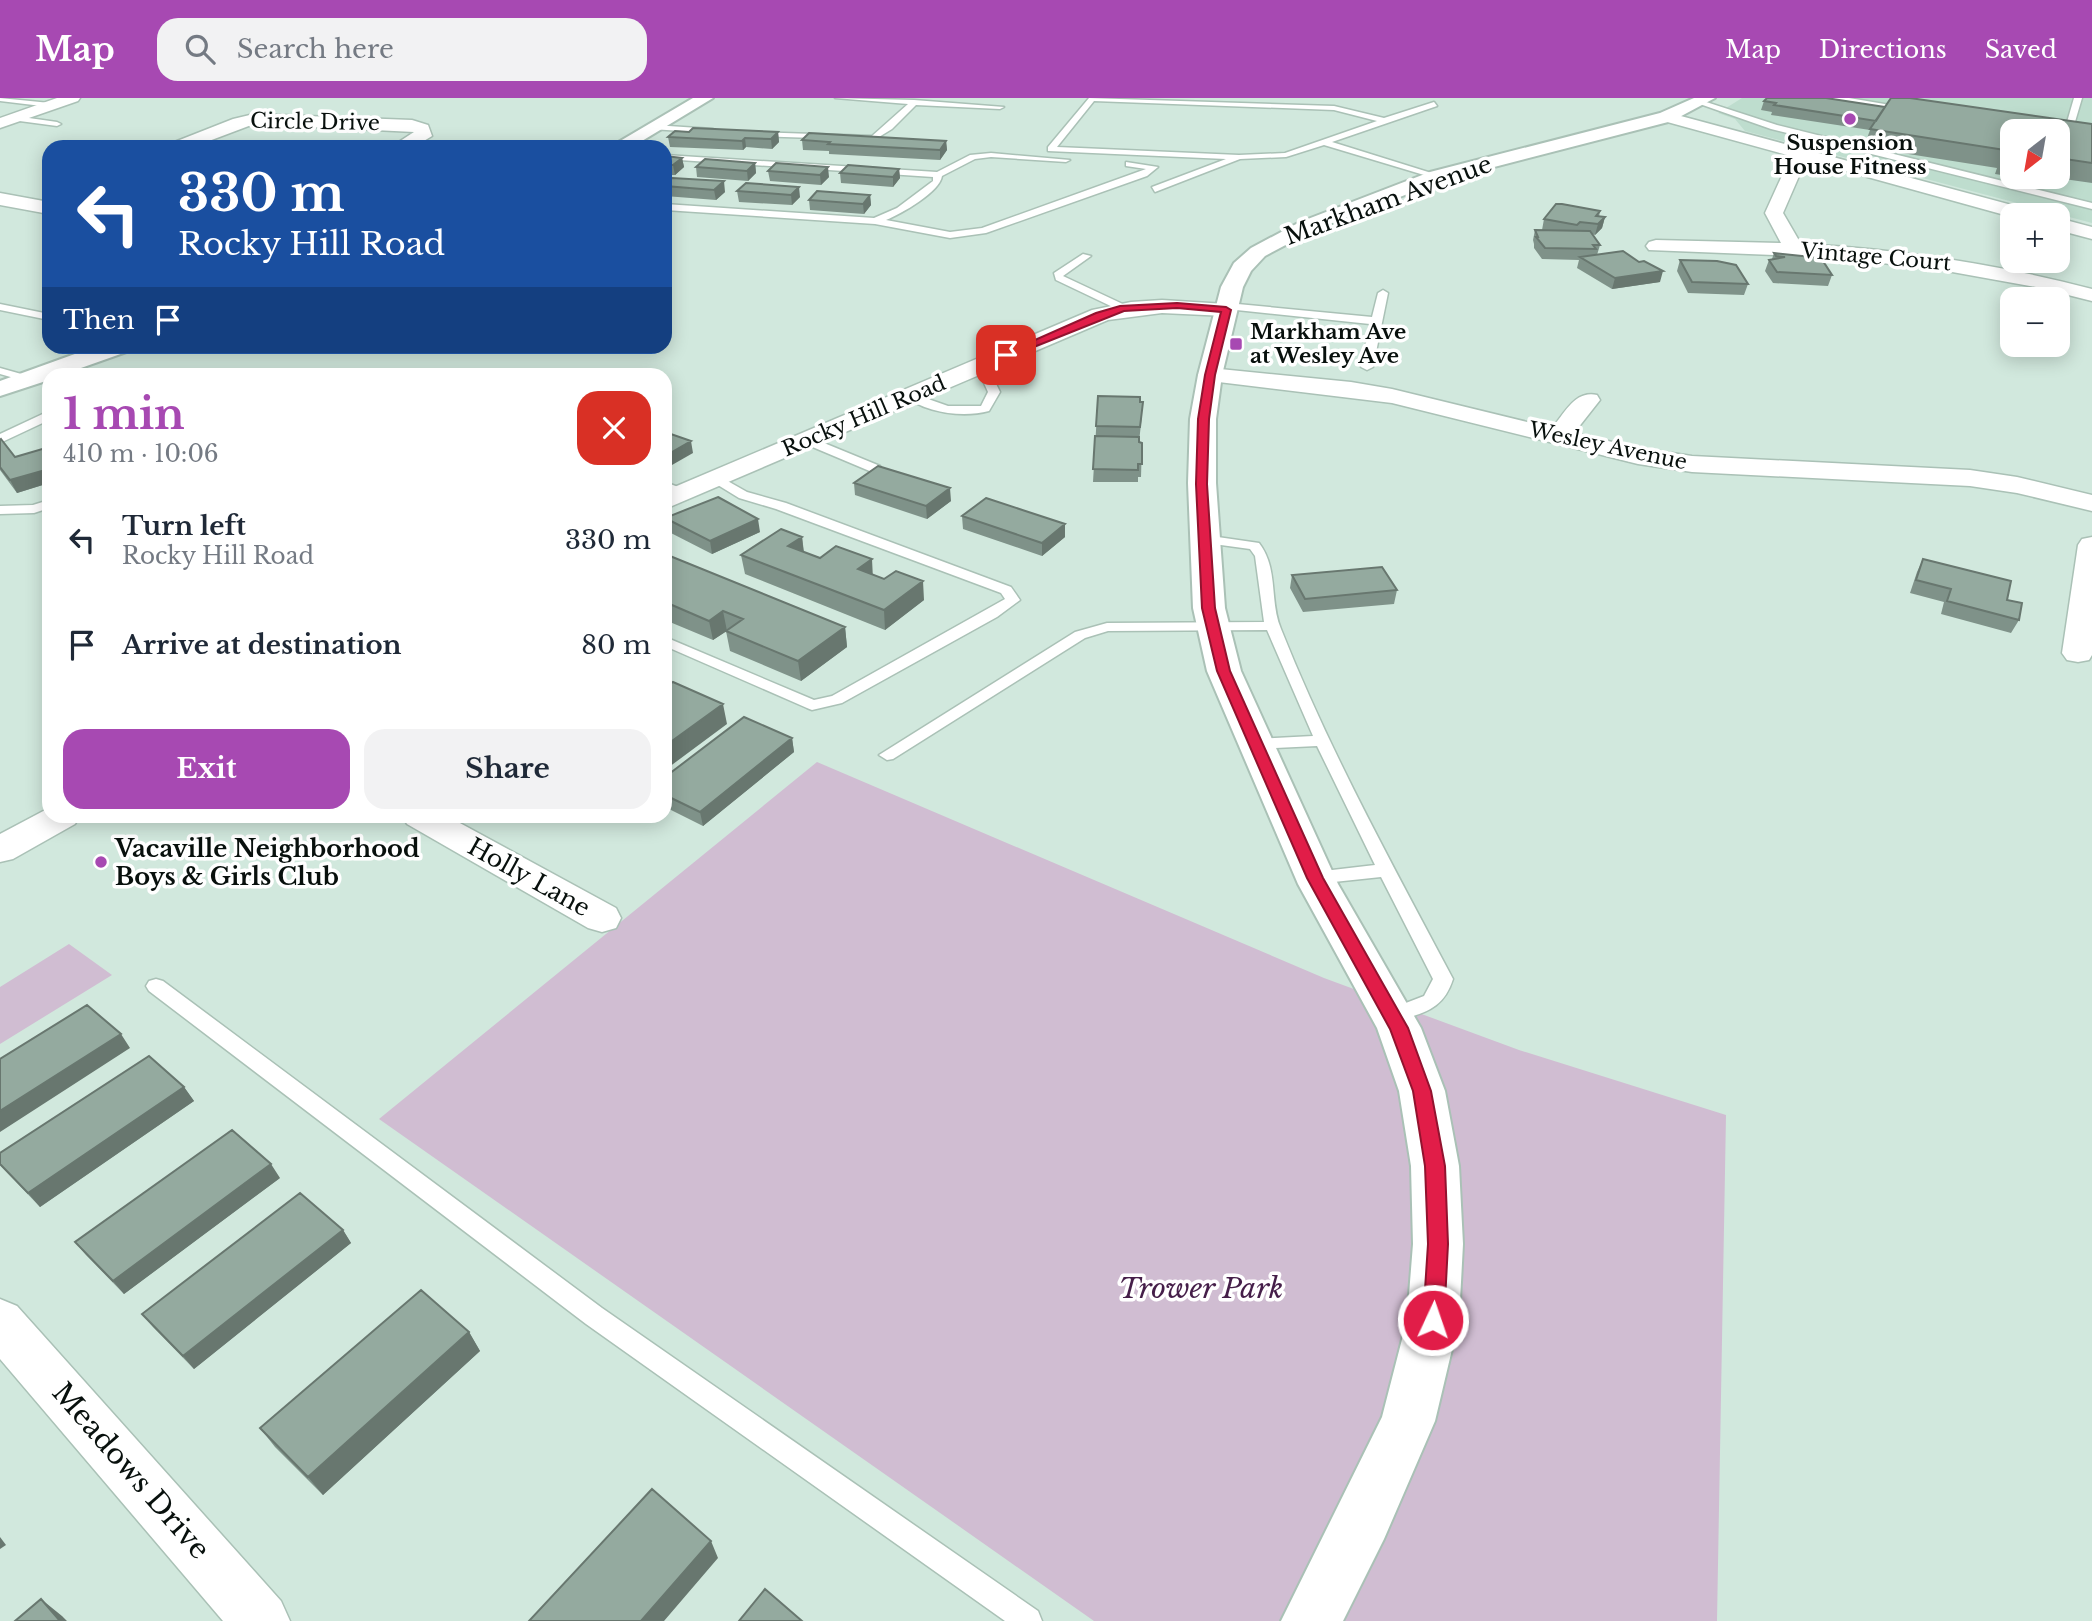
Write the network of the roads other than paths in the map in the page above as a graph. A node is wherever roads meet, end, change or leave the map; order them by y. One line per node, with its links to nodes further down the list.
1 (72, 98): 12 (street)
2 (705, 98): 20 (street)
3 (838, 98): 10 (lane)
4 (1418, 98): 11 (lane)
5 (1446, 98): 11 (lane)
6 (1833, 98): 14 (lane)
7 (2078, 98): 19 (lane)
8 (0, 99): 12 (lane)
9 (1703, 100): 15 (street, Markham Avenue); 39 (lane)
10 (914, 102): 13 (lane); 22 (lane)
11 (1434, 104): 17 (lane)
12 (50, 105): 16 (street)
13 (1000, 107)
14 (1921, 111)
15 (1666, 117): 28 (street); 35 (street, Markham Avenue)
16 (7, 120): 18 (lane)
17 (1385, 121): 26 (lane); 31 (lane)
18 (57, 124)
19 (2070, 125)
20 (654, 127): 21 (lane); 25 (street)
21 (719, 132)
22 (744, 133)
23 (195, 140): 24 (street, Circle Drive)
24 (415, 140)
25 (631, 140)
26 (1324, 142): 31 (lane); 35 (lane)
27 (672, 151): 29 (lane)
28 (1802, 155): 41 (street); 46 (street)
29 (807, 156)
30 (672, 157): 34 (lane)
31 (1239, 157): 36 (lane)
32 (1097, 162): 34 (lane)
33 (1124, 163): 42 (lane)
34 (938, 176): 42 (lane)
35 (1437, 176): 52 (street, Markham Avenue)
36 (1155, 189)
37 (0, 199): 38 (street)
38 (42, 204)
39 (2092, 206)
40 (672, 207): 42 (lane)
41 (2000, 208)
42 (875, 221)
43 (2070, 227): 44 (street)
44 (2092, 233)
45 (1656, 246): 46 (street, Vintage Court)
46 (1794, 248): 49 (street, Vintage Court)
47 (1086, 256): 51 (lane)
48 (1383, 293): 54 (lane)
49 (2092, 295)
50 (0, 307): 53 (lane)
51 (1123, 308): 52 (street, Rocky Hill Road); 56 (street, Rocky Hill Road)
52 (1226, 308): 54 (lane); 60 (street, Markham Avenue)
53 (42, 316)
54 (1376, 321): 57 (lane)
55 (101, 354): 58 (street)
56 (982, 365): 64 (street, Rocky Hill Road); 64 (lane)
57 (1367, 367)
58 (67, 368)
59 (0, 371): 62 (lane)
60 (1210, 375): 67 (street, Wesley Avenue); 76 (street, Markham Avenue)
61 (42, 376): 62 (street)
62 (28, 379): 63 (street)
63 (0, 389)
64 (911, 396): 69 (street, Rocky Hill Road)
65 (1588, 400): 67 (street)
66 (42, 418): 68 (lane)
67 (1558, 437): 73 (street, Wesley Avenue)
68 (0, 439)
69 (807, 440): 70 (lane); 71 (street, Rocky Hill Road)
70 (876, 469)
71 (717, 479): 72 (street, Rocky Hill Road); 80 (lane)
72 (672, 493)
73 (2092, 503)
74 (42, 506): 75 (lane)
75 (0, 510)
76 (1204, 539): 78 (street, Markham Avenue); 79 (lane)
77 (2092, 545): 81 (street)
78 (1213, 626): 79 (lane); 83 (street, Markham Avenue); 84 (lane)
79 (1272, 626): 82 (lane)
80 (672, 644)
81 (2078, 653)
82 (1323, 741): 83 (lane); 88 (lane)
83 (1256, 744): 89 (street, Markham Avenue)
84 (887, 755)
85 (49, 823): 87 (street)
86 (433, 823): 90 (street, Holly Lane)
87 (0, 850)
88 (1385, 870): 89 (lane); 92 (lane)
89 (1315, 878): 92 (street, Markham Avenue)
90 (603, 918)
91 (156, 986): 95 (lane)
92 (1392, 1016): 96 (street, Markham Avenue)
93 (0, 1322): 94 (street, Meadows Drive)
94 (261, 1621)
95 (1028, 1621)
96 (1311, 1621)

